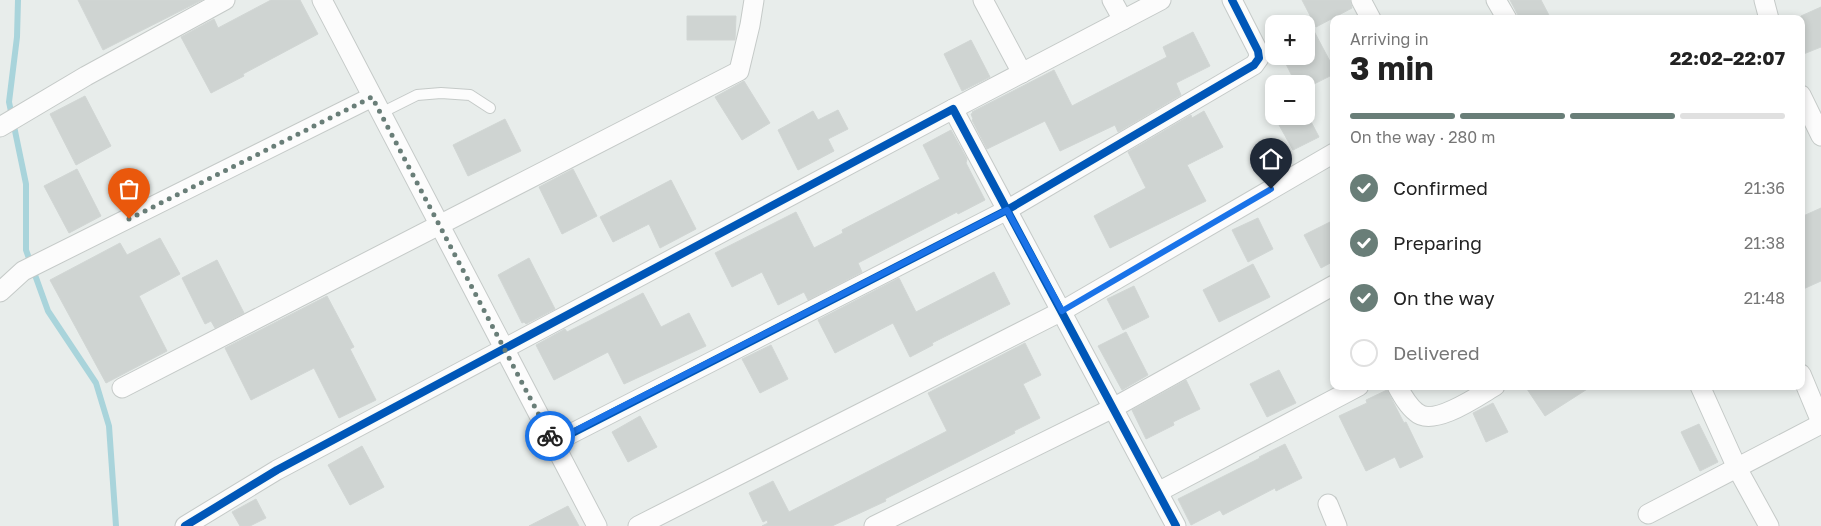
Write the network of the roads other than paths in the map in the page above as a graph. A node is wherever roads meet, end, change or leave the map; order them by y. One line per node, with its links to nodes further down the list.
1 (225, 0): 20 (street)
2 (322, 0): 16 (street)
3 (754, 0): 24 (street)
4 (983, 0): 15 (street)
5 (1112, 0): 14 (street)
6 (1161, 0): 14 (street)
7 (1232, 0): 23 (street)
8 (1361, 0): 11 (street)
9 (1496, 0): 12 (street)
10 (1764, 0): 13 (street)
11 (1370, 15)
12 (1505, 15)
13 (1768, 15)
14 (1123, 20): 15 (street)
15 (1022, 73): 19 (street)
16 (376, 105): 18 (lane); 24 (street); 26 (street)
17 (1805, 105): 21 (street)
18 (490, 108)
19 (953, 109): 23 (street); 28 (street)
20 (2, 126)
21 (1815, 130)
22 (1330, 155): 27 (street)
23 (1007, 210): 27 (street); 37 (street)
24 (440, 226): 28 (street); 30 (street)
25 (1330, 287): 35 (street)
26 (0, 292)
27 (1062, 311): 35 (street); 44 (street)
28 (504, 348): 37 (street); 42 (street)
29 (1805, 384): 36 (street)
30 (122, 388)
31 (1351, 390): 39 (street)
32 (1400, 390): 33 (street)
33 (1488, 390)
34 (1702, 390): 38 (street)
35 (1113, 408): 39 (street); 45 (street)
36 (1821, 423): 38 (street)
37 (553, 442): 43 (street)
38 (1736, 468): 41 (street); 48 (street)
39 (1158, 492): 46 (street)
40 (1328, 504): 47 (street)
41 (1648, 514)
42 (184, 526)
43 (597, 526)
44 (638, 526)
45 (874, 526)
46 (1176, 526)
47 (1337, 526)
48 (1769, 526)

